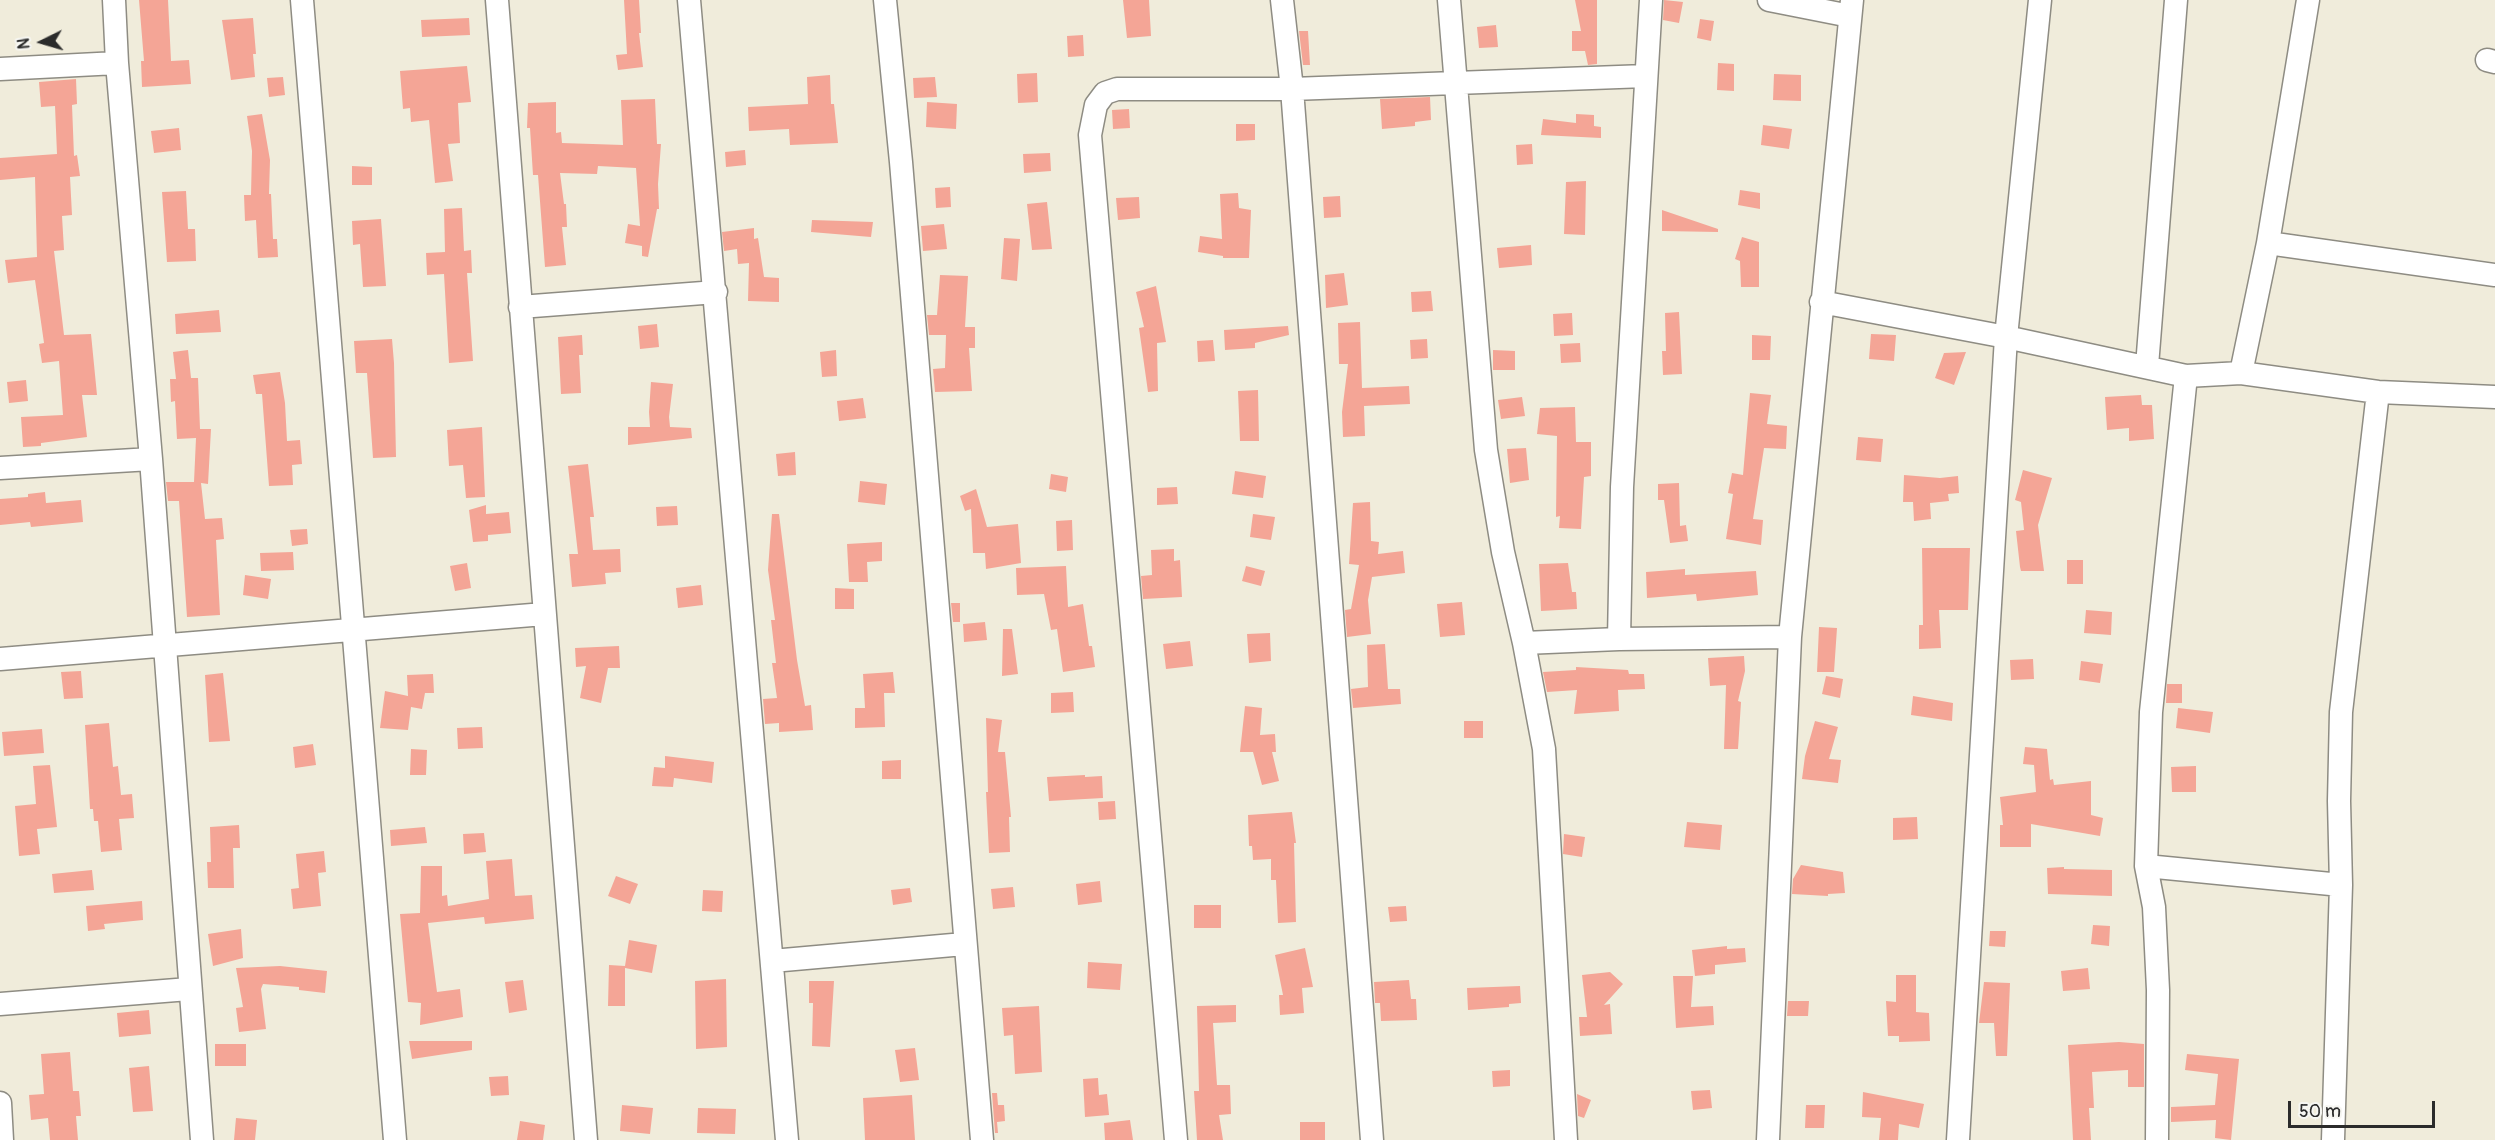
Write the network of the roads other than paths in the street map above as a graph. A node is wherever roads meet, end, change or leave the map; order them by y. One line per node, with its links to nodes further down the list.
1 (114, 0): 14 (street)
2 (302, 0): 33 (street)
3 (497, 0): 23 (street)
4 (689, 0): 21 (street)
5 (885, 0): 41 (street)
6 (1282, 0): 18 (street)
7 (1449, 0): 17 (street)
8 (1651, 0): 16 (street)
9 (1769, 0): 13 (street)
10 (2040, 0): 24 (street)
11 (2176, 0): 25 (street)
12 (2308, 0): 19 (street)
13 (1851, 8): 22 (street)
14 (117, 63): 15 (street); 30 (street)
15 (0, 69)
16 (1646, 76): 17 (street); 35 (street)
17 (1455, 82): 18 (street); 36 (street)
18 (1293, 89): 52 (street); 53 (street)
19 (2268, 243): 20 (street); 26 (street)
20 (2495, 275)
21 (716, 292): 23 (street); 42 (street)
22 (1821, 302): 24 (street); 34 (street)
23 (520, 308): 32 (street)
24 (2006, 336): 25 (street); 56 (street)
25 (2147, 366): 27 (street)
26 (2241, 374): 27 (street); 28 (street)
27 (2186, 376): 39 (street)
28 (2378, 392): 29 (street); 40 (street)
29 (2495, 396)
30 (151, 459): 31 (street); 37 (street)
31 (0, 468)
32 (544, 614): 33 (street); 49 (street)
33 (354, 629): 37 (street); 48 (street)
34 (1790, 637): 35 (street); 55 (street)
35 (1619, 639): 36 (street)
36 (1524, 643): 54 (street)
37 (165, 644): 38 (street); 43 (street)
38 (0, 659)
39 (2146, 866): 40 (street); 57 (street)
40 (2341, 885): 58 (street)
41 (964, 944): 42 (street); 51 (street)
42 (772, 961): 50 (street)
43 (189, 989): 44 (street); 47 (street)
44 (0, 1004)
45 (0, 1103): 46 (street)
46 (2, 1140)
47 (202, 1140)
48 (395, 1140)
49 (586, 1140)
50 (787, 1140)
51 (982, 1140)
52 (1176, 1140)
53 (1372, 1140)
54 (1566, 1140)
55 (1768, 1140)
56 (1958, 1140)
57 (2157, 1140)
58 (2333, 1140)

